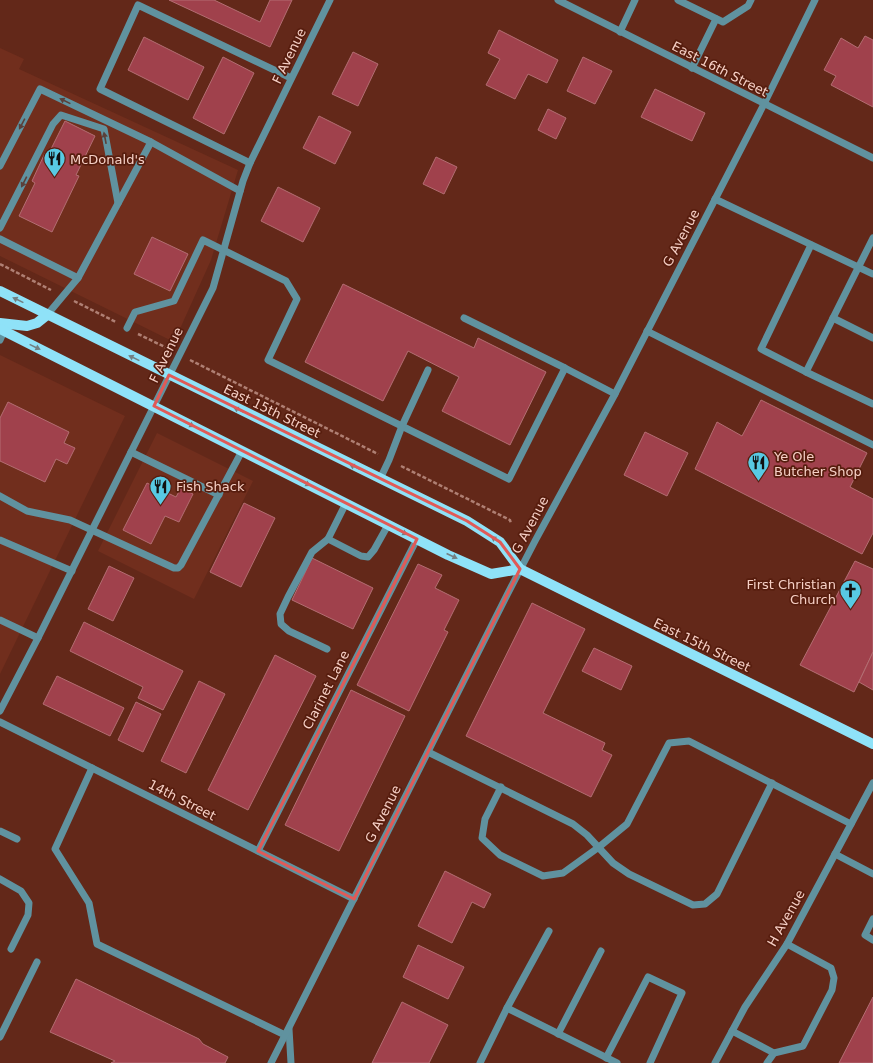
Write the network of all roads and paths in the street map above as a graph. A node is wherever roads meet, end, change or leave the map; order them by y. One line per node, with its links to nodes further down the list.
1 (330, 0): 10 (street, F Avenue)
2 (558, 0): 8 (street, East 16th Street)
3 (635, 0): 8 (street)
4 (678, 0): 7 (street)
5 (751, 0): 7 (street)
6 (815, 0): 11 (street, G Avenue)
7 (716, 19): 9 (street)
8 (620, 32): 9 (street, East 16th Street)
9 (692, 68): 11 (street, East 16th Street)
10 (291, 78): 14 (street, F Avenue); 14 (street)
11 (764, 104): 13 (street, East 16th Street); 17 (street, G Avenue)
12 (151, 142): 15 (street, one-way to 15); 16 (street); 18 (street)
13 (873, 158)
14 (250, 163): 16 (street, F Avenue)
15 (0, 166)
16 (240, 191): 23 (street, F Avenue)
17 (716, 199): 22 (street); 34 (street, G Avenue)
18 (118, 204): 19 (street, one-way to 19); 27 (street)
19 (0, 228)
20 (873, 238): 25 (street)
21 (0, 239): 27 (street)
22 (811, 245): 25 (street); 40 (street)
23 (223, 250): 33 (street); 37 (street, F Avenue); 45 (street)
24 (0, 264): 29 (path)
25 (858, 267): 26 (street); 32 (street)
26 (873, 274)
27 (78, 278): 29 (street)
28 (0, 292): 30 (main road, East 15th Street, one-way to 28)
29 (64, 296): 30 (street); 33 (path)
30 (47, 315): 35 (main road); 41 (main road, East 15th Street, one-way to 30)
31 (464, 318): 38 (street)
32 (833, 318): 36 (street); 40 (street)
33 (127, 328): 37 (path)
34 (647, 330): 42 (street, G Avenue); 46 (street)
35 (1, 331): 44 (main road, one-way to 44)
36 (873, 338)
37 (180, 354): 41 (street, F Avenue); 49 (path)
38 (565, 368): 42 (street); 45 (street)
39 (428, 370): 45 (street)
40 (806, 372): 43 (street)
41 (169, 375): 44 (street, F Avenue); 50 (main road, East 15th Street, one-way to 41)
42 (615, 394): 60 (street, G Avenue)
43 (873, 404)
44 (154, 406): 47 (main road, one-way to 47); 48 (street, F Avenue)
45 (402, 426): 49 (street)
46 (873, 445)
47 (242, 451): 51 (street); 53 (main road, one-way to 53)
48 (131, 452): 51 (street); 56 (street, F Avenue)
49 (389, 460): 50 (street); 54 (path)
50 (380, 479): 60 (main road, East 15th Street, one-way to 50)
51 (219, 495): 56 (street)
52 (0, 496): 56 (street)
53 (346, 503): 55 (main road); 57 (street)
54 (511, 524)
55 (388, 525): 57 (street); 58 (main road, one-way to 58)
56 (91, 531): 61 (street, F Avenue)
57 (328, 538): 64 (street)
58 (416, 539): 60 (main road, one-way to 60); 77 (street, Clarinet Lane)
59 (0, 540): 61 (street)
60 (520, 569): 67 (main road, East 15th Street); 68 (street, G Avenue)
61 (72, 571): 63 (street, F Avenue)
62 (0, 620): 63 (street)
63 (38, 638): 65 (street, F Avenue)
64 (327, 648)
65 (0, 711)
66 (0, 722): 69 (street, 14th Street)
67 (873, 744)
68 (428, 752): 72 (street); 81 (street, G Avenue)
69 (92, 768): 77 (street, 14th Street); 91 (street)
70 (772, 783): 73 (street); 76 (street); 76 (street)
71 (873, 783): 73 (street, H Avenue)
72 (501, 788): 76 (street); 76 (street)
73 (851, 824): 78 (street, H Avenue)
74 (0, 831): 75 (street)
75 (16, 839)
76 (599, 847)
77 (258, 851): 81 (street, 14th Street)
78 (835, 854): 79 (street); 85 (street, H Avenue)
79 (873, 874)
80 (0, 879): 86 (street)
81 (354, 899): 91 (street, G Avenue)
82 (873, 919): 84 (street)
83 (549, 931): 89 (street)
84 (873, 940)
85 (787, 944): 90 (street, H Avenue); 94 (street)
86 (11, 949)
87 (601, 951): 92 (street)
88 (37, 962): 93 (street)
89 (508, 1008): 92 (street); 98 (street)
90 (732, 1031): 94 (street); 101 (street, H Avenue)
91 (287, 1032): 96 (street, G Avenue); 97 (street)
92 (558, 1034): 95 (street)
93 (0, 1037)
94 (774, 1053): 102 (street)
95 (606, 1058): 99 (street); 100 (street)
96 (271, 1063)
97 (291, 1063)
98 (480, 1063)
99 (617, 1063)
100 (650, 1063)
101 (715, 1063)
102 (767, 1063)

